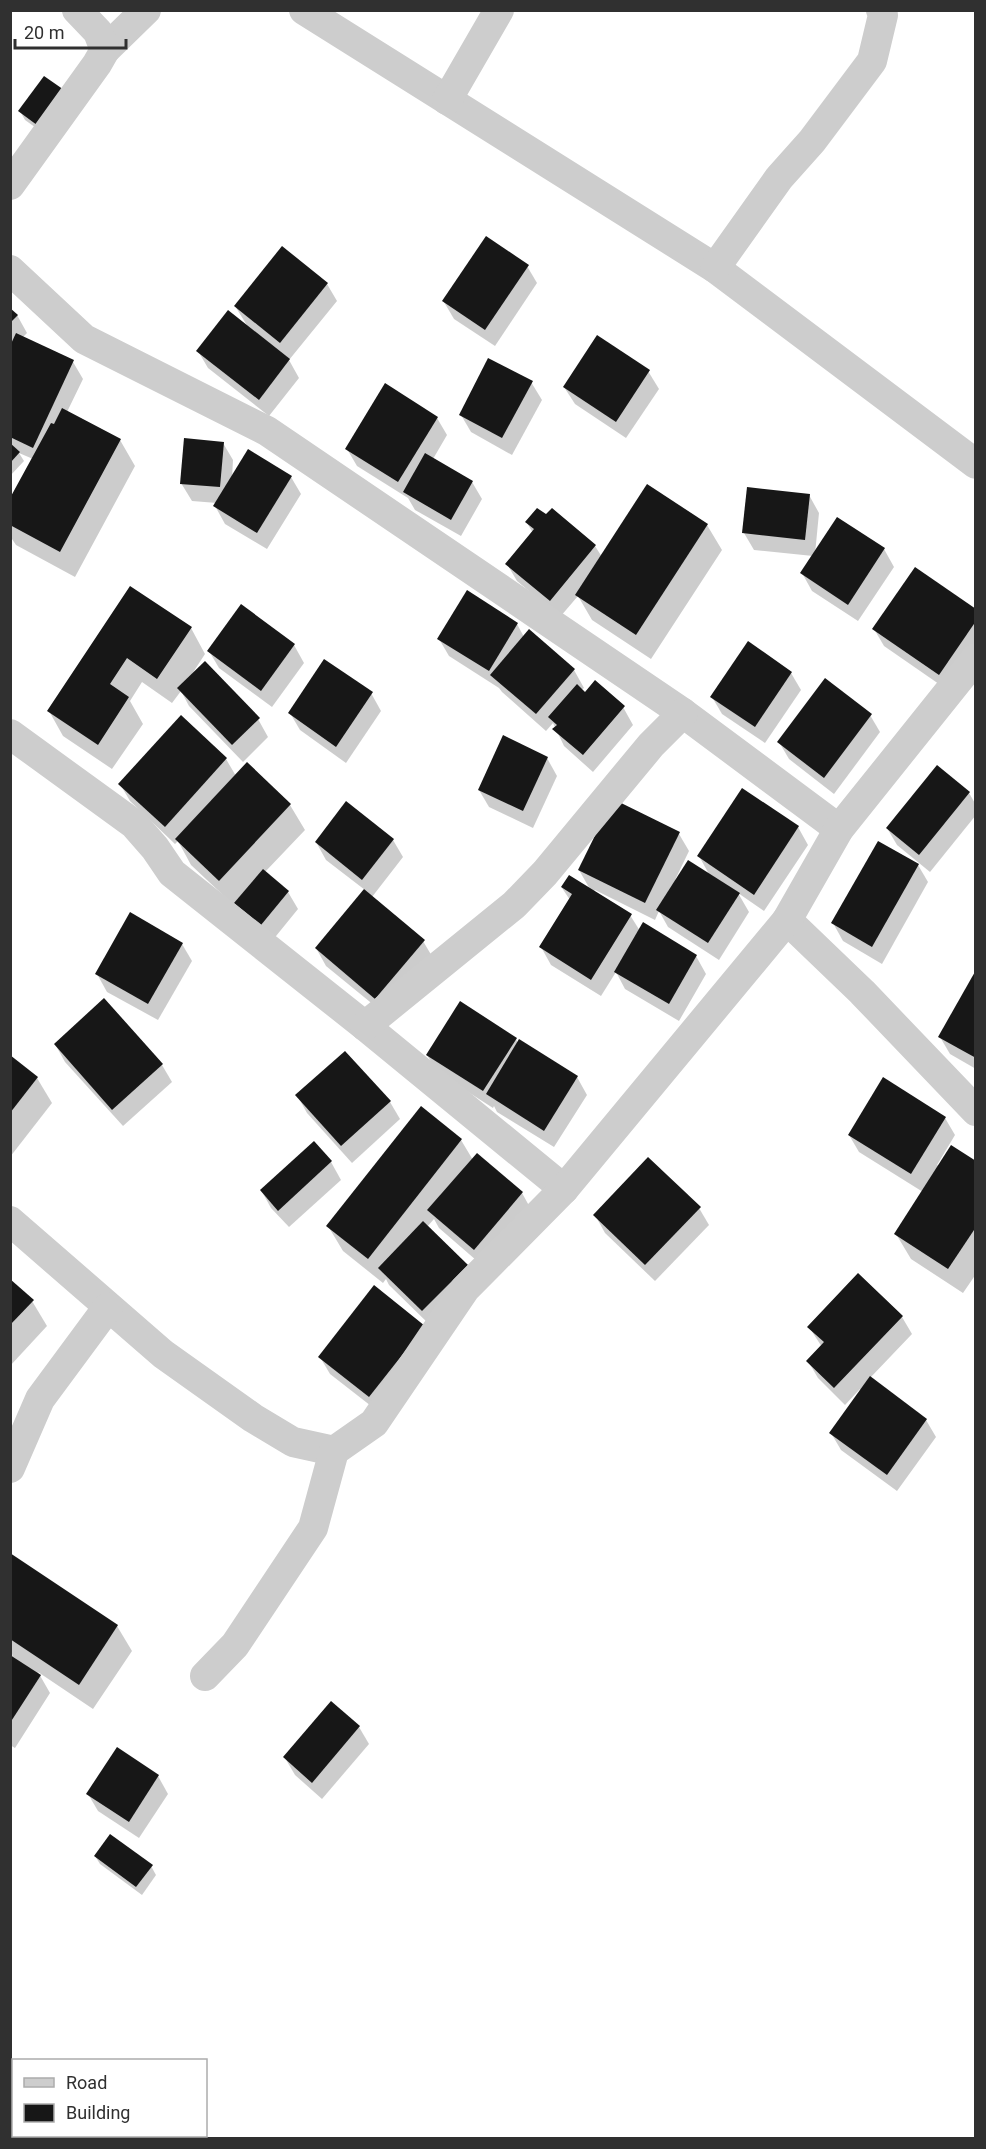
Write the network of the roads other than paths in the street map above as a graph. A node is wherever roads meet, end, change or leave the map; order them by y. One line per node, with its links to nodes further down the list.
1 (77, 10): 6 (street)
2 (146, 10): 6 (street)
3 (304, 10): 7 (street)
4 (499, 10): 7 (street)
5 (881, 10): 9 (street)
6 (105, 50): 8 (street)
7 (447, 100): 9 (street)
8 (10, 185)
9 (715, 268): 11 (street)
10 (10, 270): 13 (street)
11 (975, 464)
12 (975, 658): 15 (street)
13 (683, 713): 15 (street); 17 (street)
14 (10, 734): 17 (street)
15 (839, 829): 16 (street)
16 (787, 920): 18 (street); 19 (street)
17 (365, 1026): 19 (street)
18 (975, 1111)
19 (564, 1189): 22 (street)
20 (10, 1221): 21 (street)
21 (108, 1307): 22 (street); 23 (street)
22 (334, 1451): 24 (street)
23 (10, 1468)
24 (205, 1676)

